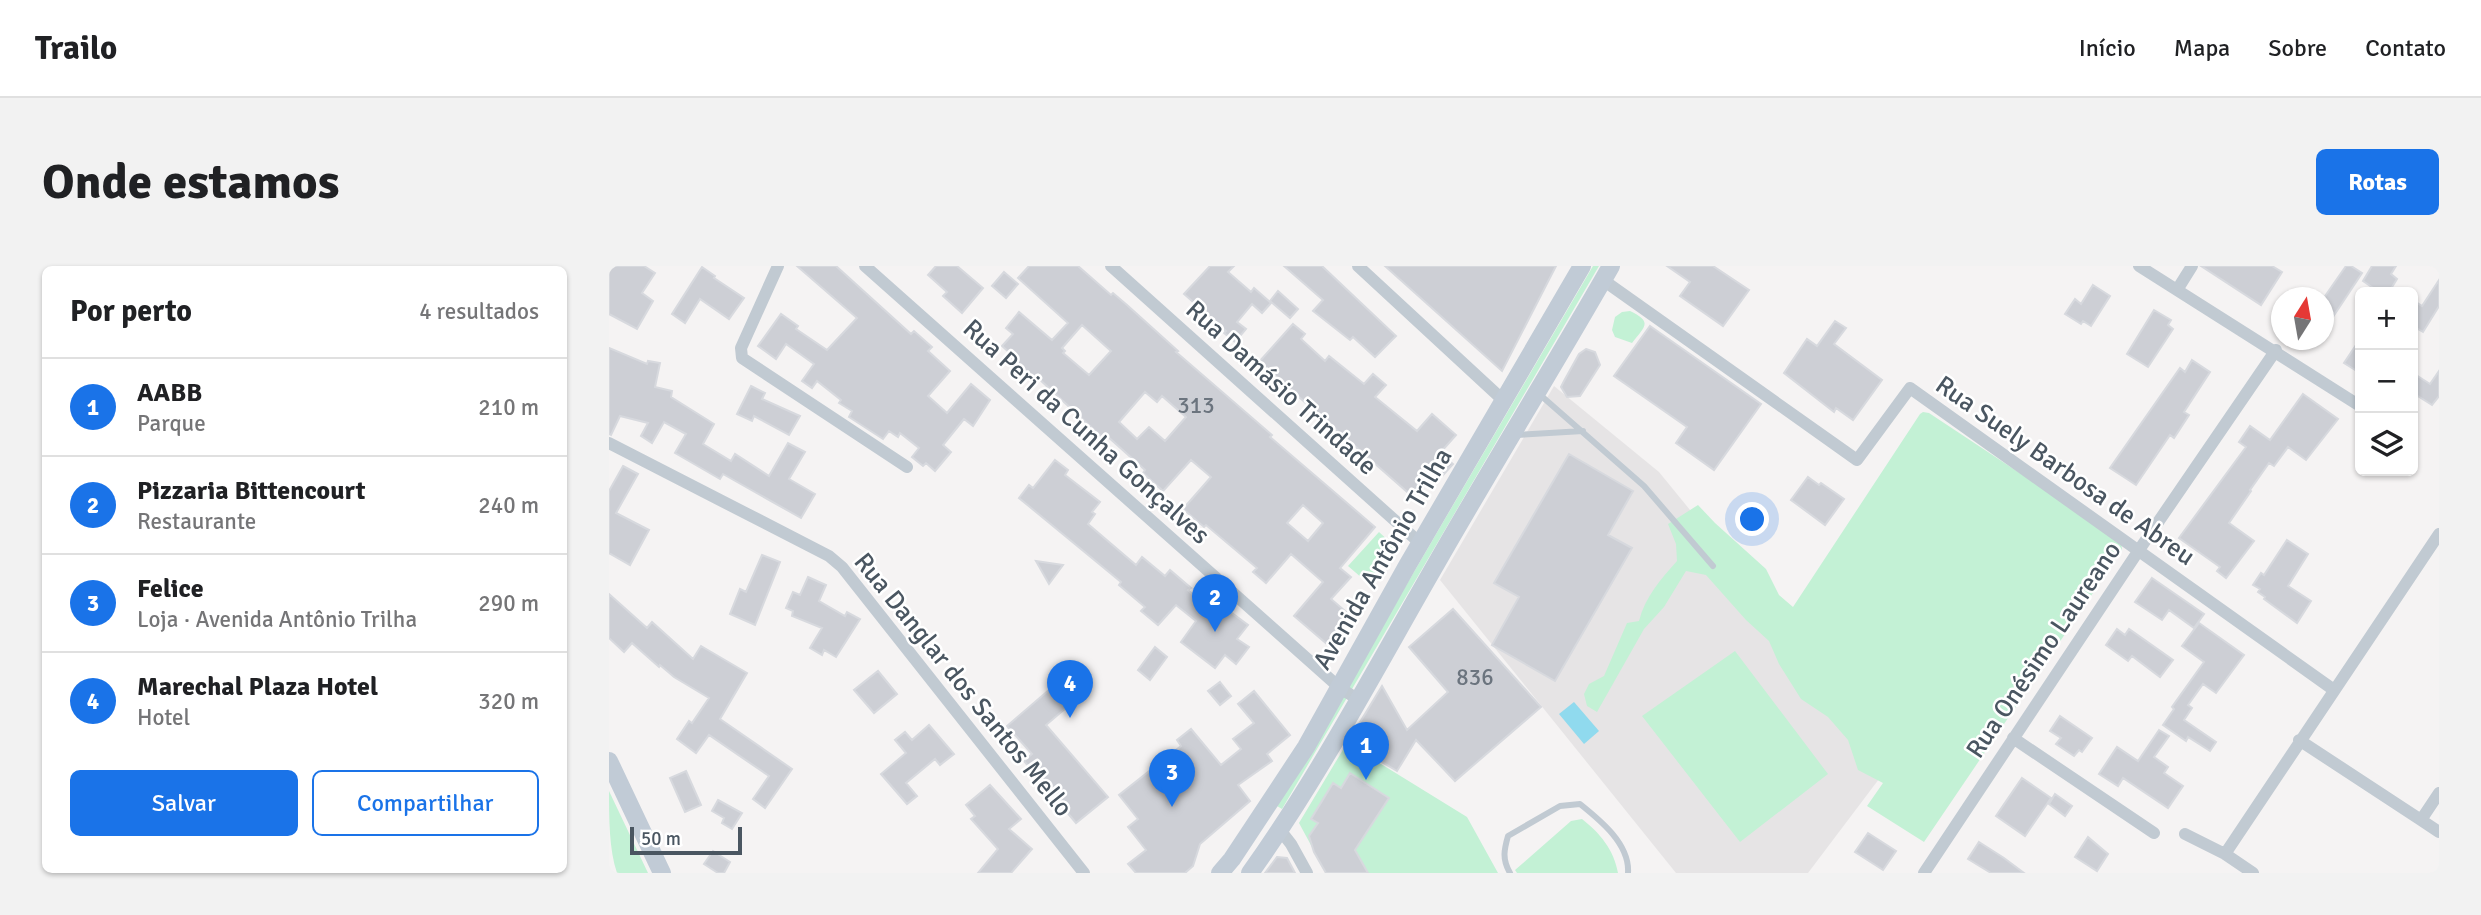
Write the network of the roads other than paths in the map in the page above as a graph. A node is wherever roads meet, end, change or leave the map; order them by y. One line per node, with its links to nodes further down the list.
1 (778, 266): 18 (street)
2 (865, 266): 23 (street, Rua Peri da Cunha Gonçalves)
3 (1111, 266): 20 (street, Rua Damásio Trindade)
4 (1359, 266): 13 (street)
5 (1582, 266): 13 (main road, Avenida Antônio Trilha)
6 (2139, 266): 9 (street)
7 (2192, 266): 9 (street)
8 (1607, 273): 12 (main road, Avenida Antônio Trilha); 21 (street, Rua Suely Barbosa de Abreu)
9 (2177, 290): 10 (street)
10 (2271, 347)
11 (2276, 350): 14 (street); 21 (street, Rua Onésimo Laureano)
12 (1537, 393): 15 (lane); 16 (main road, Avenida Antônio Trilha)
13 (1504, 401): 20 (main road, Avenida Antônio Trilha)
14 (2355, 403)
15 (1583, 430): 16 (lane); 22 (lane)
16 (1510, 435): 25 (main road, Avenida Antônio Trilha)
17 (609, 443): 37 (street, Rua Danglar dos Santos Mello)
18 (907, 467)
19 (2439, 534): 24 (street)
20 (1420, 543): 23 (main road, Avenida Antônio Trilha)
21 (2139, 550): 24 (street, Rua Suely Barbosa de Abreu); 26 (street, Rua Onésimo Laureano)
22 (1713, 566)
23 (1340, 688): 25 (street, Rua Peri da Cunha Gonçalves); 38 (main road, Avenida Antônio Trilha)
24 (2335, 690): 27 (street)
25 (1359, 700): 31 (main road, Avenida Antônio Trilha)
26 (2013, 738): 33 (street); 43 (street, Rua Onésimo Laureano)
27 (2299, 740): 30 (street); 35 (street)
28 (609, 761): 36 (main road)
29 (2439, 793): 30 (street)
30 (2421, 820): 32 (street)
31 (1280, 830): 39 (main road, Avenida Antônio Trilha); 40 (street)
32 (2439, 832)
33 (2154, 833)
34 (2185, 834): 35 (street)
35 (2225, 854): 44 (street)
36 (662, 873)
37 (1084, 873)
38 (1220, 873)
39 (1250, 873)
40 (1307, 873)
41 (1510, 873): 42 (lane)
42 (1628, 873)
43 (1924, 873)
44 (2253, 873)

